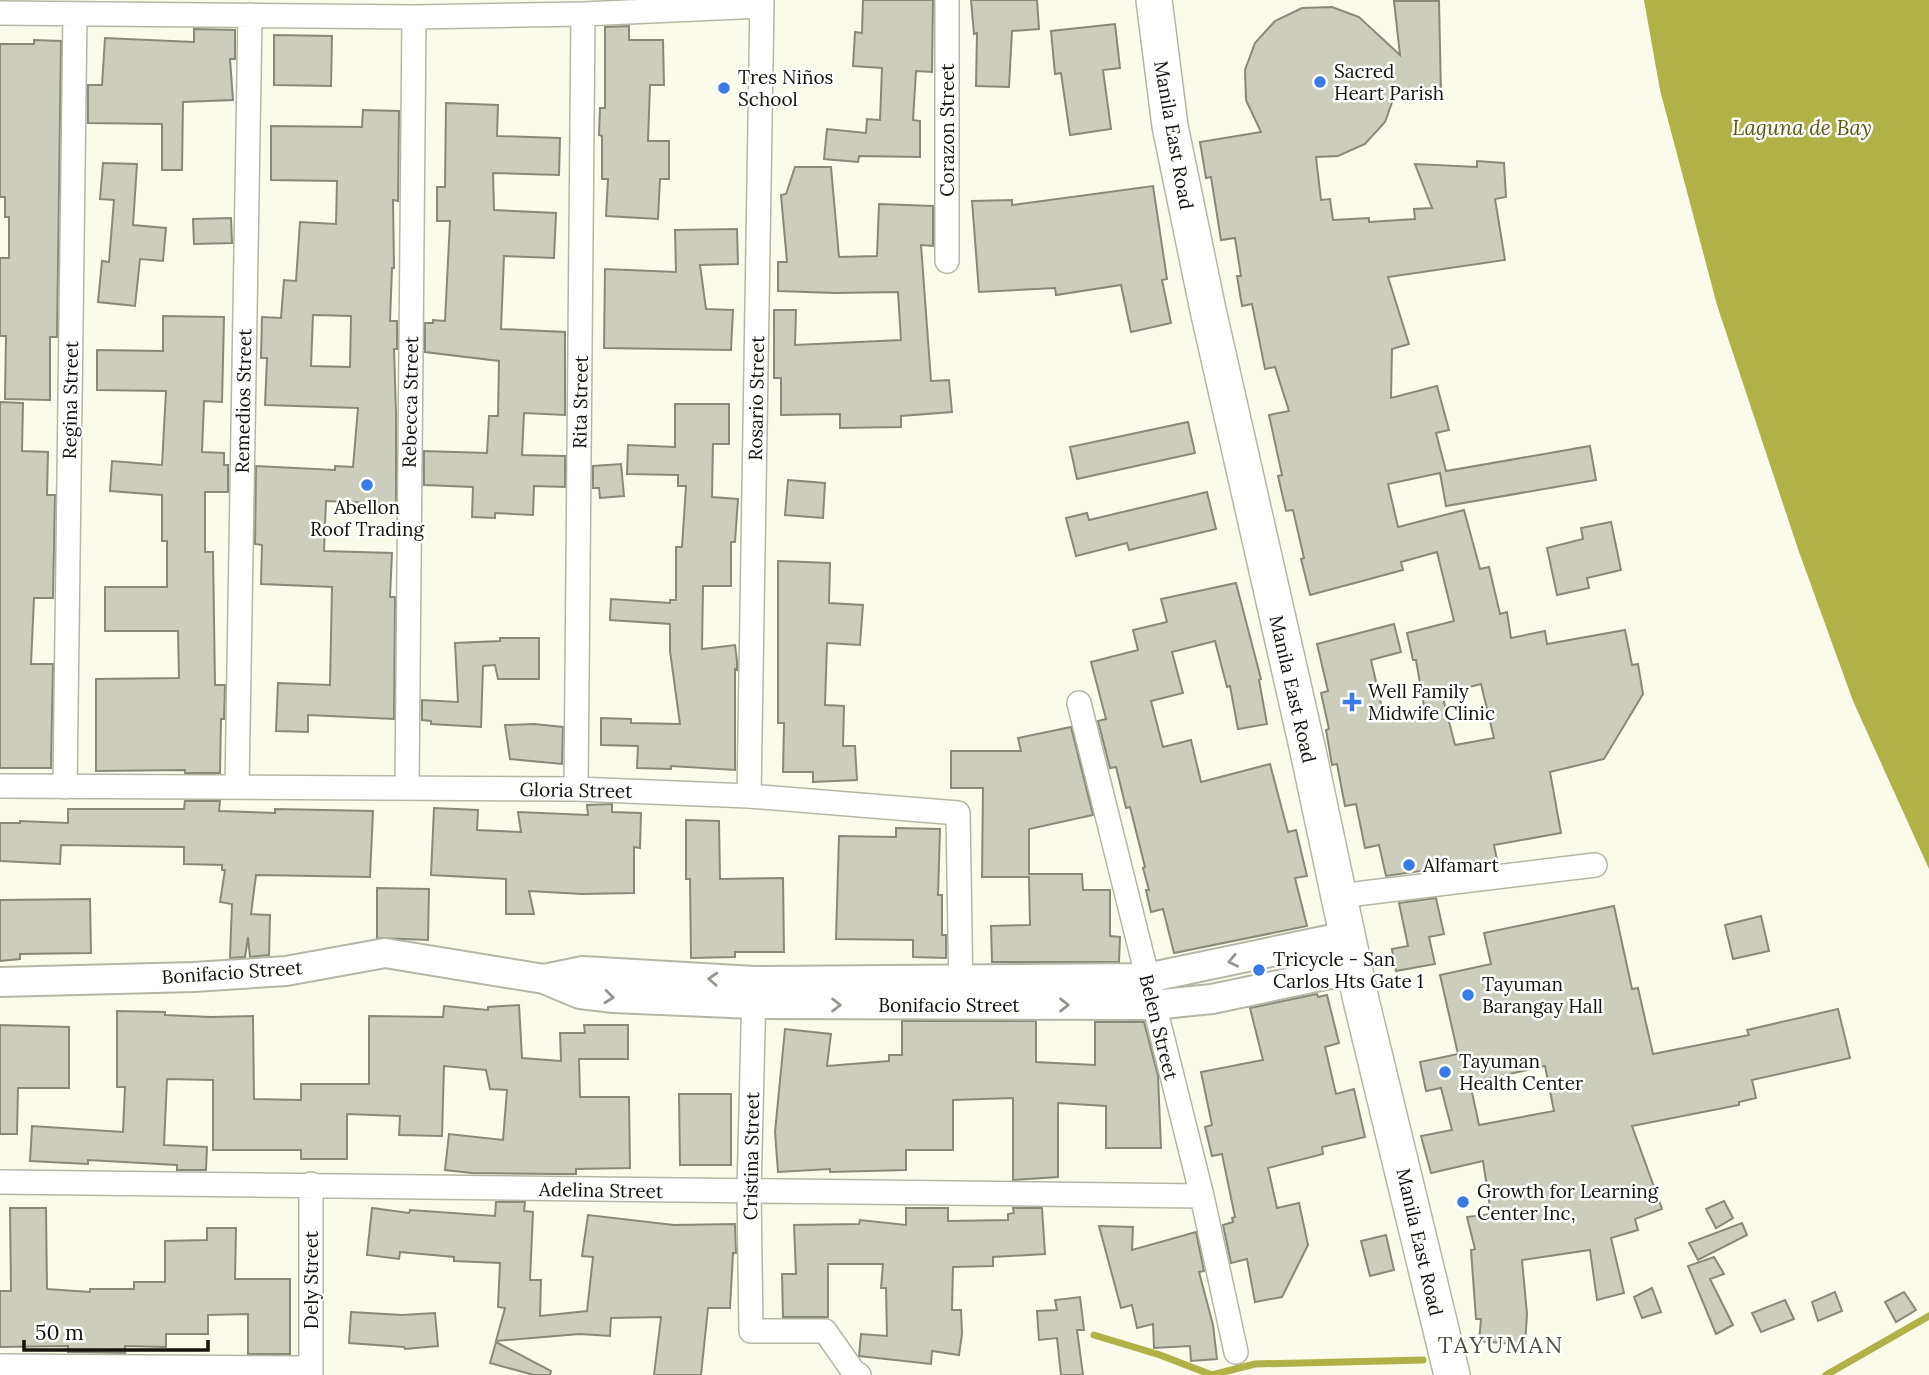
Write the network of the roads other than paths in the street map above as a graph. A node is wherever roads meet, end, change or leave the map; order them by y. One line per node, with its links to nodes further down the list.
1 (947, 0): 9 (street, Corazon Street)
2 (1154, 0): 18 (main road, Manila East Road)
3 (762, 3): 6 (street); 16 (street, Rosario Street)
4 (0, 13): 5 (street)
5 (75, 13): 7 (street); 12 (street, Regina Street)
6 (583, 14): 8 (street); 15 (street, Rita Street)
7 (250, 15): 8 (street); 13 (street, Remedios Street)
8 (414, 17): 14 (street, Rebecca Street)
9 (947, 261)
10 (1079, 703): 21 (street, Belen Street)
11 (0, 786): 12 (street, Gloria Street)
12 (65, 787): 13 (street, Gloria Street)
13 (237, 787): 14 (street, Gloria Street)
14 (407, 788): 15 (street, Gloria Street)
15 (576, 789): 16 (street, Gloria Street)
16 (749, 796): 23 (street, Gloria Street)
17 (1595, 865): 18 (street)
18 (1339, 897): 19 (main road, Manila East Road)
19 (1351, 952): 21 (street, Bonifacio Street); 32 (main road, Manila East Road)
20 (0, 982): 22 (street, Bonifacio Street)
21 (1150, 992): 23 (street, Bonifacio Street); 27 (street, Belen Street)
22 (753, 993): 23 (street, Bonifacio Street); 26 (street, Cristina Street)
23 (961, 993)
24 (0, 1182): 25 (street, Adelina Street)
25 (311, 1184): 26 (street, Adelina Street); 30 (street, Dely Street)
26 (749, 1192): 27 (street, Adelina Street); 31 (street, Cristina Street)
27 (1202, 1196): 28 (street, Belen Street)
28 (1236, 1352)
29 (0, 1366): 30 (street)
30 (311, 1372)
31 (859, 1375)
32 (1452, 1375)

